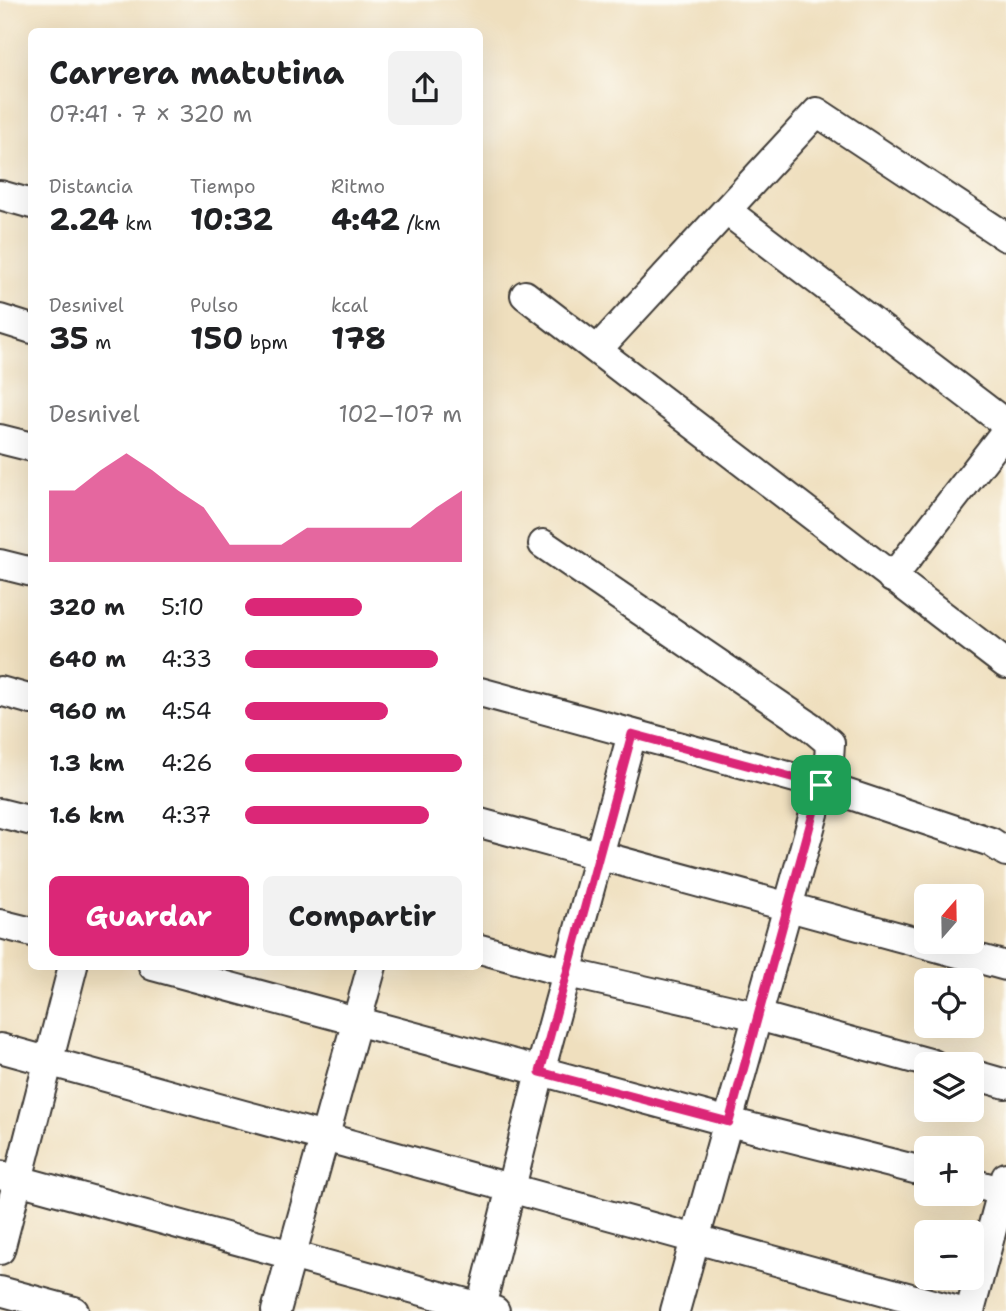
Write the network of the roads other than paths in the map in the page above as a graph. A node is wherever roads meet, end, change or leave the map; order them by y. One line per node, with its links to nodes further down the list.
1 (0, 195): 2 (street)
2 (28, 203)
3 (727, 211): 4 (street); 8 (street); 9 (street)
4 (1006, 237)
5 (525, 295): 8 (street)
6 (0, 319): 7 (street)
7 (28, 328)
8 (598, 349): 16 (street)
9 (1006, 424)
10 (1006, 431): 16 (street)
11 (0, 439): 12 (street)
12 (28, 446)
13 (543, 544): 22 (street)
14 (0, 564): 15 (street)
15 (28, 571)
16 (892, 578): 17 (street)
17 (1006, 664)
18 (0, 691): 20 (street)
19 (483, 693): 21 (street)
20 (28, 699)
21 (632, 734): 22 (street); 27 (street)
22 (821, 785): 26 (street); 28 (street)
23 (0, 813): 24 (street)
24 (28, 820)
25 (483, 824): 27 (street)
26 (1006, 852)
27 (599, 854): 28 (street); 36 (street)
28 (789, 906): 32 (street); 37 (street)
29 (0, 924): 30 (street)
30 (28, 932)
31 (483, 950): 36 (street)
32 (1006, 966)
33 (72, 970): 41 (street)
34 (167, 970): 38 (street)
35 (371, 970): 38 (street)
36 (568, 973): 37 (street); 42 (street)
37 (758, 1016): 40 (street); 45 (street)
38 (358, 1023): 42 (street); 46 (street)
39 (0, 1048): 41 (street)
40 (914, 1059)
41 (49, 1061): 46 (street); 48 (street)
42 (540, 1072): 45 (street); 51 (street)
43 (984, 1078): 44 (street)
44 (1006, 1084)
45 (729, 1122): 47 (street); 52 (street)
46 (324, 1138): 51 (street); 54 (street)
47 (914, 1169)
48 (9, 1177): 53 (street); 54 (street)
49 (984, 1185): 50 (street)
50 (1005, 1187): 61 (street)
51 (510, 1188): 52 (street); 56 (street)
52 (695, 1238): 59 (street); 60 (street)
53 (0, 1250)
54 (291, 1254): 56 (street); 58 (street)
55 (0, 1291): 57 (street)
56 (485, 1310)
57 (74, 1311)
58 (276, 1311)
59 (675, 1311)
60 (958, 1311)
61 (970, 1311)

